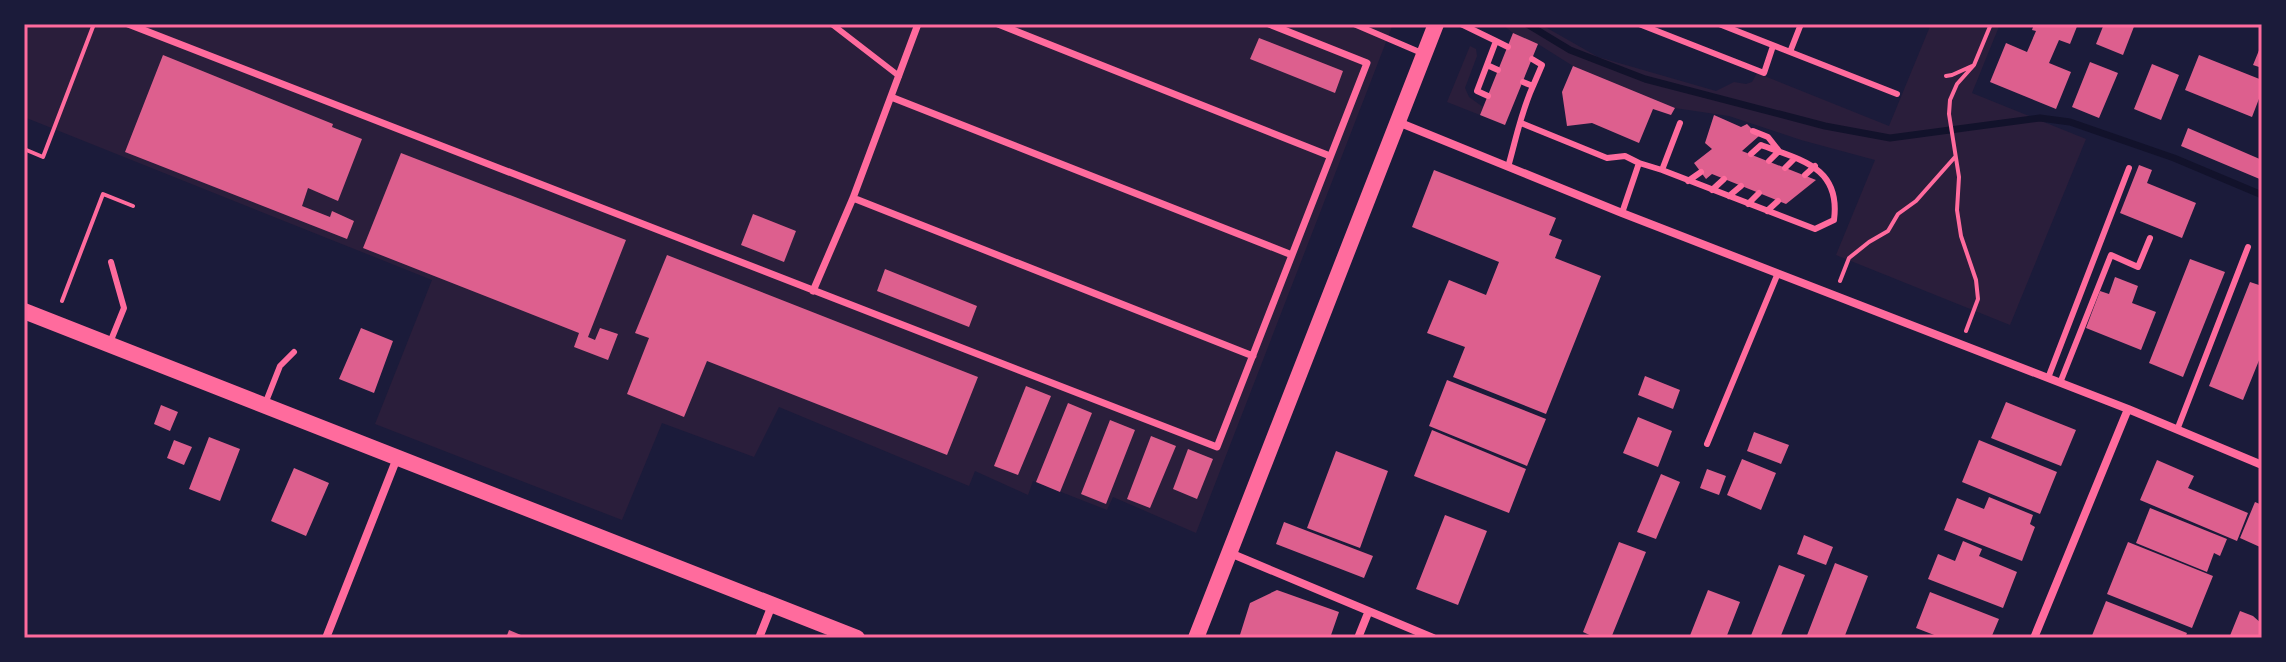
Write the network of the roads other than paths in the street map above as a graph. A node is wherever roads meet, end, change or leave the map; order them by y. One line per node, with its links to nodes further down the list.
1 (128, 24): 12 (street)
2 (918, 24): 21 (street)
3 (998, 24): 35 (street)
4 (1269, 24): 35 (street)
5 (1354, 24): 17 (lane)
6 (1436, 24): 17 (main road)
7 (1461, 24): 13 (lane)
8 (1639, 24): 14 (lane)
9 (1719, 24): 14 (lane)
10 (1801, 24): 16 (lane)
11 (833, 25): 21 (lane)
12 (138, 26): 62 (street)
13 (1496, 41): 15 (lane); 19 (lane)
14 (1773, 46): 16 (lane)
15 (1508, 47)
16 (1790, 52): 24 (lane)
17 (1425, 54): 29 (main road)
18 (1532, 59): 23 (lane)
19 (1487, 65): 20 (lane); 25 (lane)
20 (1498, 70)
21 (899, 76): 26 (street)
22 (1523, 82): 23 (lane)
23 (1533, 86): 28 (lane)
24 (1897, 94)
25 (1488, 96)
26 (891, 97): 52 (street); 59 (street)
27 (1512, 108): 28 (lane)
28 (1521, 112): 30 (lane)
29 (1398, 122): 40 (street); 75 (main road)
30 (1521, 123): 38 (lane); 40 (lane)
31 (1680, 123): 43 (lane)
32 (1753, 131): 33 (lane)
33 (1779, 151): 34 (lane); 36 (lane); 37 (lane)
34 (1751, 154)
35 (1330, 156): 59 (street)
36 (1795, 158): 39 (lane); 41 (lane)
37 (1769, 161)
38 (1639, 163): 43 (lane); 56 (lane)
39 (1815, 166): 45 (lane); 55 (lane)
40 (1508, 167): 56 (street)
41 (1785, 168)
42 (2129, 168): 67 (lane)
43 (1662, 170): 47 (lane)
44 (1701, 172): 47 (lane)
45 (1805, 175)
46 (1724, 179): 49 (lane)
47 (1688, 181): 49 (lane)
48 (1741, 186): 51 (lane)
49 (1712, 190): 51 (lane)
50 (1759, 193): 54 (lane)
51 (1729, 196): 54 (lane)
52 (853, 198): 62 (street); 66 (street)
53 (1778, 201): 55 (lane)
54 (1748, 204): 55 (lane)
55 (1767, 211)
56 (1622, 213): 61 (street)
57 (2150, 238): 68 (lane)
58 (2248, 247): 71 (lane)
59 (1292, 255): 66 (street)
60 (111, 262): 64 (lane)
61 (1778, 273): 67 (street); 72 (lane)
62 (813, 291): 66 (street)
63 (25, 315): 64 (main road)
64 (109, 345): 69 (main road)
65 (294, 352): 69 (lane)
66 (1253, 356)
67 (2048, 378): 68 (street)
68 (2060, 383): 70 (street)
69 (265, 406): 73 (main road)
70 (2128, 409): 71 (street); 84 (street)
71 (2177, 430): 74 (street)
72 (1707, 444)
73 (397, 458): 76 (main road); 78 (street)
74 (2262, 465)
75 (1229, 553): 77 (street); 81 (main road)
76 (772, 605): 79 (street); 80 (main road)
77 (1368, 613): 82 (street); 83 (street)
78 (326, 638)
79 (759, 638)
80 (857, 638)
81 (1196, 638)
82 (1358, 638)
83 (1433, 638)
84 (2034, 638)

